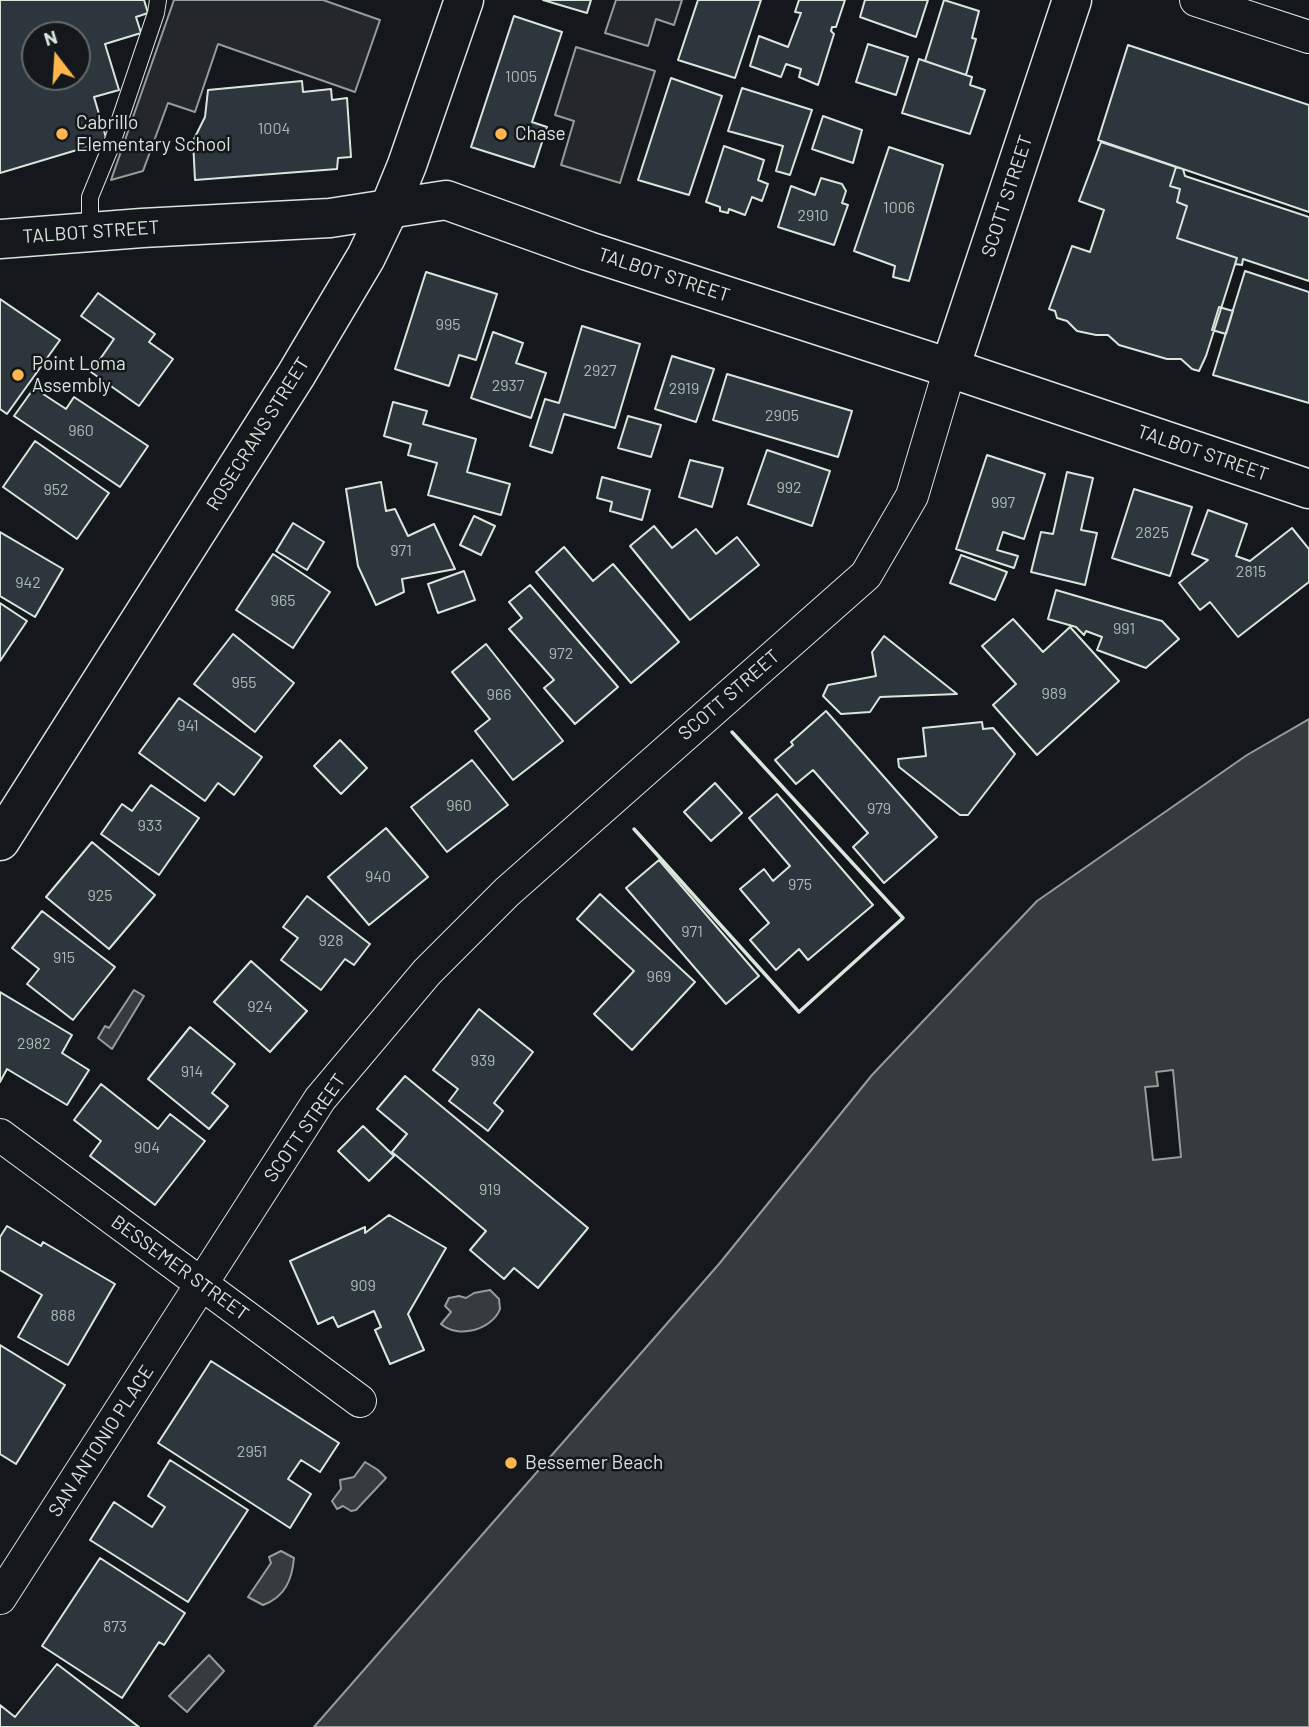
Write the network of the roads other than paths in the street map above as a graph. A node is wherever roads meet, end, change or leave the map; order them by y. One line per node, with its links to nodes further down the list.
1 (158, 0): 7 (lane)
2 (464, 0): 6 (main road, ROSECRANS STREET)
3 (1072, 0): 9 (main road, SCOTT STREET)
4 (1196, 0): 5 (street)
5 (1309, 37)
6 (388, 209): 7 (main road, TALBOT STREET); 9 (main road, TALBOT STREET); 11 (main road, ROSECRANS STREET)
7 (90, 232): 8 (main road, TALBOT STREET)
8 (0, 239)
9 (950, 368): 10 (main road, TALBOT STREET); 13 (street, SCOTT STREET)
10 (1309, 489)
11 (0, 841)
12 (0, 1135): 13 (street, BESSEMER STREET)
13 (203, 1284): 14 (street, BESSEMER STREET); 15 (street, SAN ANTONIO PLACE)
14 (360, 1401)
15 (0, 1598)

